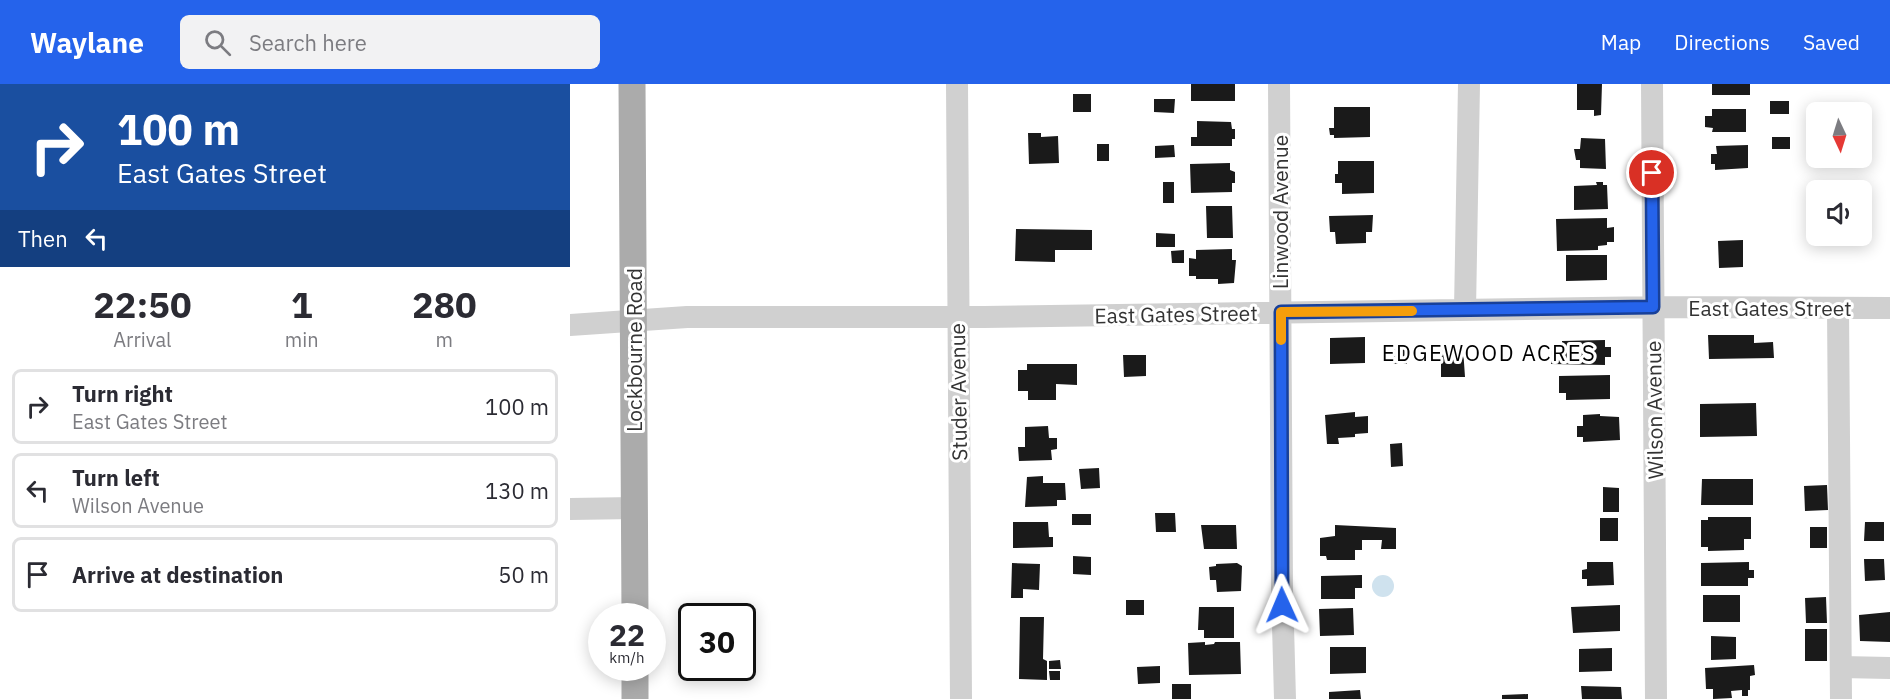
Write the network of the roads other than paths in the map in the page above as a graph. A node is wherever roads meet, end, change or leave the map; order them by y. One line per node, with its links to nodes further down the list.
1 (632, 84): 12 (main road, Lockbourne Road)
2 (957, 84): 11 (street, Studer Avenue)
3 (1279, 84): 10 (street, Linwood Avenue)
4 (1469, 84): 9 (street)
5 (1652, 84): 6 (street, Wilson Avenue)
6 (1653, 307): 7 (street, East Gates Street); 9 (street, East Gates Street); 23 (street, Wilson Avenue)
7 (1838, 308): 8 (street, East Gates Street); 17 (street)
8 (1890, 308)
9 (1465, 310): 10 (street, East Gates Street)
10 (1281, 312): 11 (street, East Gates Street); 22 (street, Linwood Avenue)
11 (957, 316): 12 (street, East Gates Street); 21 (street, Studer Avenue)
12 (634, 319): 13 (street, East Gates Street); 14 (main road, Lockbourne Road)
13 (570, 325)
14 (635, 508): 15 (street); 16 (main road, Lockbourne Road)
15 (570, 509)
16 (635, 603)
17 (1841, 667): 18 (street); 24 (street)
18 (1890, 668)
19 (635, 681): 20 (main road)
20 (635, 699)
21 (961, 699)
22 (1285, 699)
23 (1656, 699)
24 (1841, 699)

